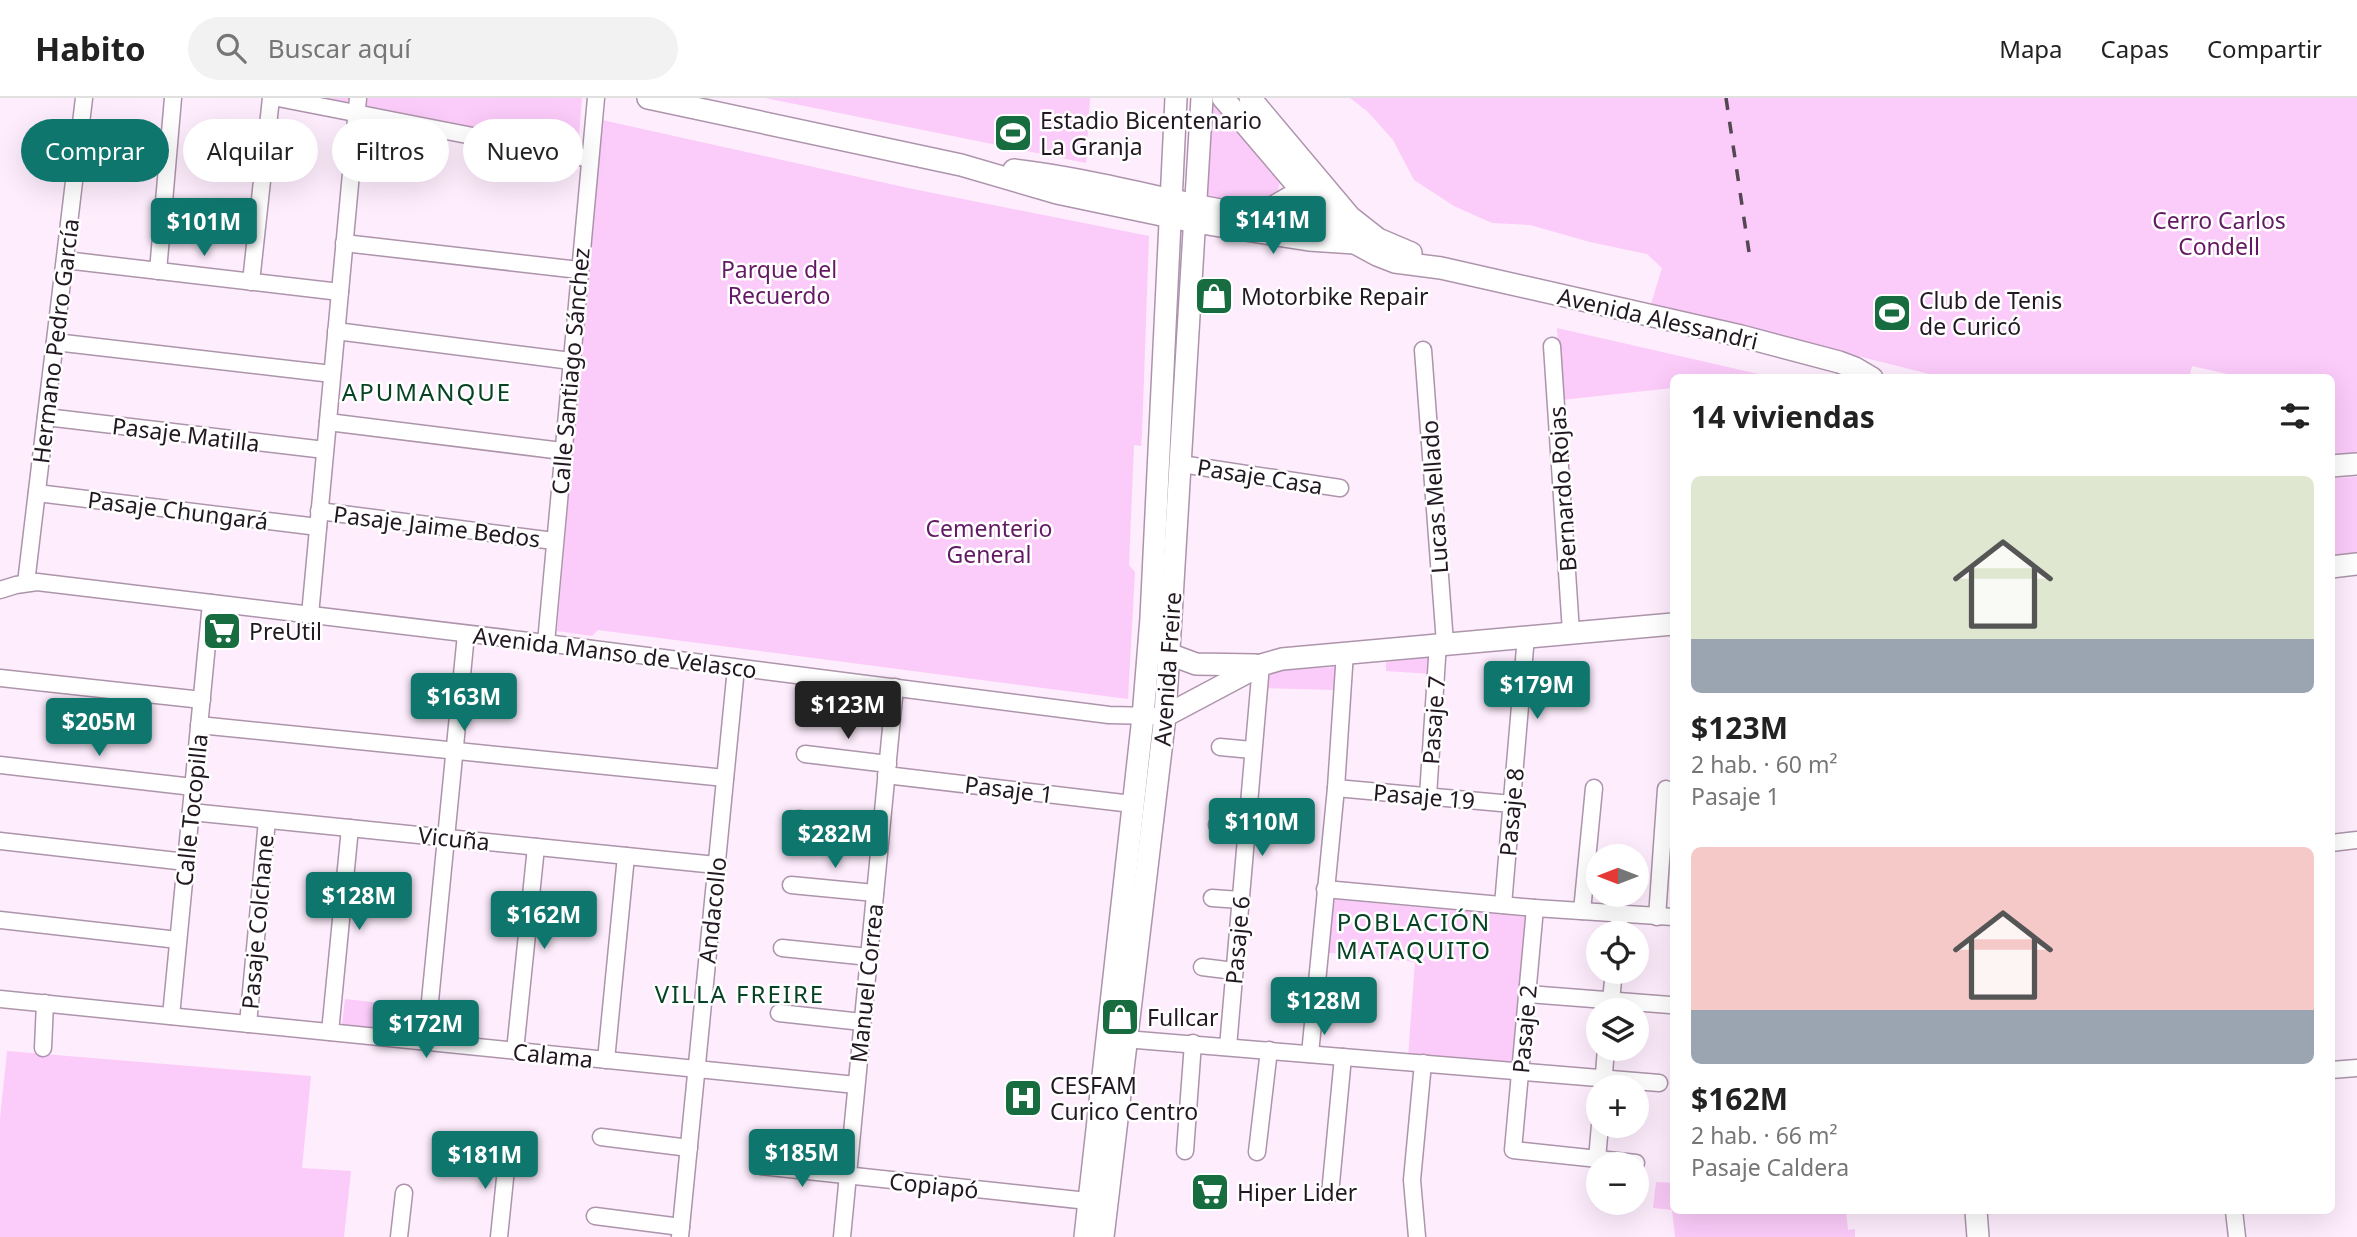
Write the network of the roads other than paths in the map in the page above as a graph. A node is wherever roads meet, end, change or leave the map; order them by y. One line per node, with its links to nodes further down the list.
1 (84, 98): 19 (street, Hermano Pedro García)
2 (173, 98): 22 (street)
3 (271, 98): 23 (street)
4 (278, 98): 11 (street)
5 (596, 98): 12 (street, Calle Santiago Sánchez)
6 (648, 98): 15 (main road)
7 (1176, 98): 15 (main road, Avenida Freire)
8 (1202, 98): 16 (main road, Avenida Freire)
9 (1223, 98): 13 (main road)
10 (1250, 98): 14 (main road)
11 (357, 106): 12 (street); 17 (street)
12 (590, 159): 21 (street, Calle Santiago Sánchez)
13 (1303, 192): 14 (main road); 16 (main road); 18 (main road)
14 (1334, 198): 20 (main road)
15 (1171, 208): 16 (main road); 63 (main road, Avenida Freire)
16 (1196, 214): 18 (main road); 36 (main road, Avenida Freire)
17 (344, 243): 21 (street); 24 (street)
18 (1355, 243): 20 (main road)
19 (65, 260): 22 (street); 26 (street, Hermano Pedro García)
20 (1441, 268): 31 (main road, Avenida Alessandri)
21 (579, 270): 29 (street, Calle Santiago Sánchez)
22 (158, 271): 23 (street)
23 (251, 282): 24 (street)
24 (340, 292): 25 (street)
25 (336, 331): 29 (street); 30 (street)
26 (55, 342): 30 (street); 32 (street, Hermano Pedro García)
27 (1552, 346): 50 (street, Bernardo Rojas)
28 (1423, 351): 54 (street, Lucas Mellado)
29 (571, 361): 35 (street, Calle Santiago Sánchez)
30 (332, 374): 33 (street)
31 (1867, 374)
32 (46, 417): 34 (street, Pasaje Matilla); 40 (street, Hermano Pedro García)
33 (328, 422): 34 (street); 35 (street)
34 (325, 450): 41 (street)
35 (562, 451): 42 (street, Calle Santiago Sánchez)
36 (1181, 464): 39 (street, Pasaje Casa); 56 (main road, Avenida Freire)
37 (2357, 464): 38 (main road)
38 (2335, 466)
39 (1340, 488)
40 (37, 493): 41 (street, Pasaje Chungará); 45 (street, Hermano Pedro García)
41 (318, 519): 42 (street, Pasaje Jaime Bedos); 48 (street)
42 (554, 541): 53 (street, Calle Santiago Sánchez)
43 (2357, 564): 44 (main road)
44 (2335, 567)
45 (26, 583): 46 (street, Avenida Manso de Velasco); 47 (street, Avenida Manso de Velasco)
46 (0, 590)
47 (211, 603): 48 (street, Avenida Manso de Velasco); 61 (street, Calle Tocopilla)
48 (310, 615): 51 (street, Avenida Manso de Velasco)
49 (1670, 624): 50 (main road, Avenida Manso de Velasco)
50 (1572, 632): 52 (main road, Avenida Manso de Velasco)
51 (466, 634): 53 (street, Avenida Manso de Velasco); 66 (street)
52 (1525, 636): 54 (main road, Avenida Manso de Velasco); 78 (street, Pasaje 8)
53 (546, 643): 58 (street, Avenida Manso de Velasco)
54 (1441, 643): 55 (main road, Avenida Manso de Velasco); 76 (street, Pasaje 7)
55 (1345, 652): 57 (main road, Avenida Manso de Velasco); 73 (street)
56 (1169, 654): 57 (main road, Avenida Manso de Velasco); 62 (main road, Avenida Freire)
57 (1261, 666): 62 (main road, Avenida Manso de Velasco); 67 (street, Pasaje 6)
58 (736, 667): 60 (street, Avenida Manso de Velasco); 71 (street, Andacollo)
59 (0, 678): 61 (street)
60 (895, 687): 63 (street, Avenida Manso de Velasco); 70 (street, Manuel Correa)
61 (202, 700): 64 (street, Calle Tocopilla)
62 (1165, 716): 63 (street, Avenida Manso de Velasco); 122 (main road, Avenida Freire)
63 (1143, 717): 77 (main road, Avenida Freire)
64 (199, 724): 66 (street); 72 (street, Calle Tocopilla)
65 (1220, 747): 67 (street)
66 (454, 750): 71 (street); 86 (street)
67 (1252, 750): 84 (street, Pasaje 6)
68 (805, 754): 70 (street, Pasaje 1)
69 (0, 765): 72 (street)
70 (887, 769): 77 (street, Pasaje 1); 83 (street, Manuel Correa)
71 (725, 778): 93 (street, Andacollo)
72 (193, 787): 79 (street, Calle Tocopilla)
73 (1336, 788): 76 (street, Pasaje 19); 95 (street)
74 (1594, 788): 101 (street)
75 (1666, 789): 103 (street)
76 (1428, 796): 78 (street, Pasaje 19)
77 (1132, 803): 151 (main road, Avenida Freire)
78 (1511, 804): 99 (street, Pasaje 8)
79 (191, 812): 81 (street, Vicuña); 92 (street, Calle Tocopilla)
80 (798, 819): 83 (street)
81 (267, 820): 85 (street, Vicuña); 120 (street, Pasaje Colchane)
82 (1217, 825): 84 (street)
83 (881, 827): 96 (street, Manuel Correa)
84 (1246, 827): 98 (street, Pasaje 6)
85 (350, 828): 86 (street, Vicuña); 121 (street)
86 (446, 838): 90 (street, Vicuña); 123 (street)
87 (2357, 840): 89 (street)
88 (0, 841): 92 (street)
89 (2335, 843)
90 (536, 847): 91 (street, Vicuña); 128 (street)
91 (626, 856): 93 (street, Vicuña); 131 (street)
92 (186, 862): 106 (street, Calle Tocopilla)
93 (716, 865): 134 (street, Andacollo)
94 (791, 885): 96 (street)
95 (1325, 889): 99 (street); 129 (street)
96 (875, 893): 108 (street, Manuel Correa)
97 (1212, 898): 98 (street)
98 (1240, 900): 110 (street, Pasaje 6)
99 (1503, 905): 100 (street)
100 (1535, 908): 101 (street); 111 (street, Pasaje 2)
101 (1582, 911): 102 (street)
102 (1620, 914): 103 (street); 105 (street)
103 (1665, 917)
104 (0, 920): 106 (street)
105 (1619, 921)
106 (178, 940): 118 (street, Calle Tocopilla)
107 (782, 948): 108 (street)
108 (869, 957): 119 (street, Manuel Correa)
109 (1202, 967): 110 (street)
110 (1234, 971): 125 (street, Pasaje 6)
111 (1528, 994): 113 (street); 136 (street, Pasaje 2)
112 (0, 999): 114 (street, Calama)
113 (1586, 1002)
114 (45, 1003): 118 (street, Calama); 126 (street)
115 (1649, 1005): 116 (street)
116 (1670, 1005)
117 (779, 1013): 119 (street)
118 (171, 1016): 120 (street, Calama)
119 (862, 1022): 140 (street, Manuel Correa)
120 (248, 1024): 121 (street, Calama)
121 (330, 1032): 123 (street, Calama)
122 (1125, 1039): 124 (street); 151 (main road, Avenida Freire)
123 (426, 1042): 128 (street, Calama)
124 (1193, 1043): 125 (street); 144 (street)
125 (1228, 1047): 127 (street)
126 (43, 1048)
127 (1269, 1050): 129 (street); 145 (street)
128 (515, 1051): 131 (street, Calama)
129 (1310, 1054): 130 (street)
130 (1343, 1057): 132 (street); 150 (street)
131 (606, 1060): 134 (street, Calama)
132 (1423, 1063): 136 (street); 161 (street)
133 (2357, 1068): 135 (street)
134 (696, 1069): 140 (street, Calama); 143 (street, Andacollo)
135 (2335, 1070)
136 (1520, 1071): 137 (street); 146 (street, Pasaje 2)
137 (1586, 1081)
138 (1649, 1083): 139 (street)
139 (1659, 1083)
140 (856, 1085): 148 (street, Manuel Correa)
141 (601, 1137): 143 (street)
142 (470, 1143): 157 (street)
143 (689, 1149): 155 (street, Andacollo)
144 (1185, 1151)
145 (1257, 1152)
146 (1586, 1158)
147 (761, 1166): 148 (street, Copiapó)
148 (848, 1176): 151 (street, Copiapó); 158 (street, Manuel Correa)
149 (404, 1193): 156 (street)
150 (1330, 1194)
151 (1097, 1202): 159 (main road, Avenida Freire); 160 (main road, Avenida Freire)
152 (1976, 1214): 162 (main road)
153 (2234, 1214): 163 (street)
154 (596, 1216): 155 (street)
155 (681, 1232)
156 (399, 1237)
157 (499, 1237)
158 (842, 1237)
159 (1085, 1237)
160 (1103, 1237)
161 (1417, 1237)
162 (1978, 1237)
163 (2237, 1237)

